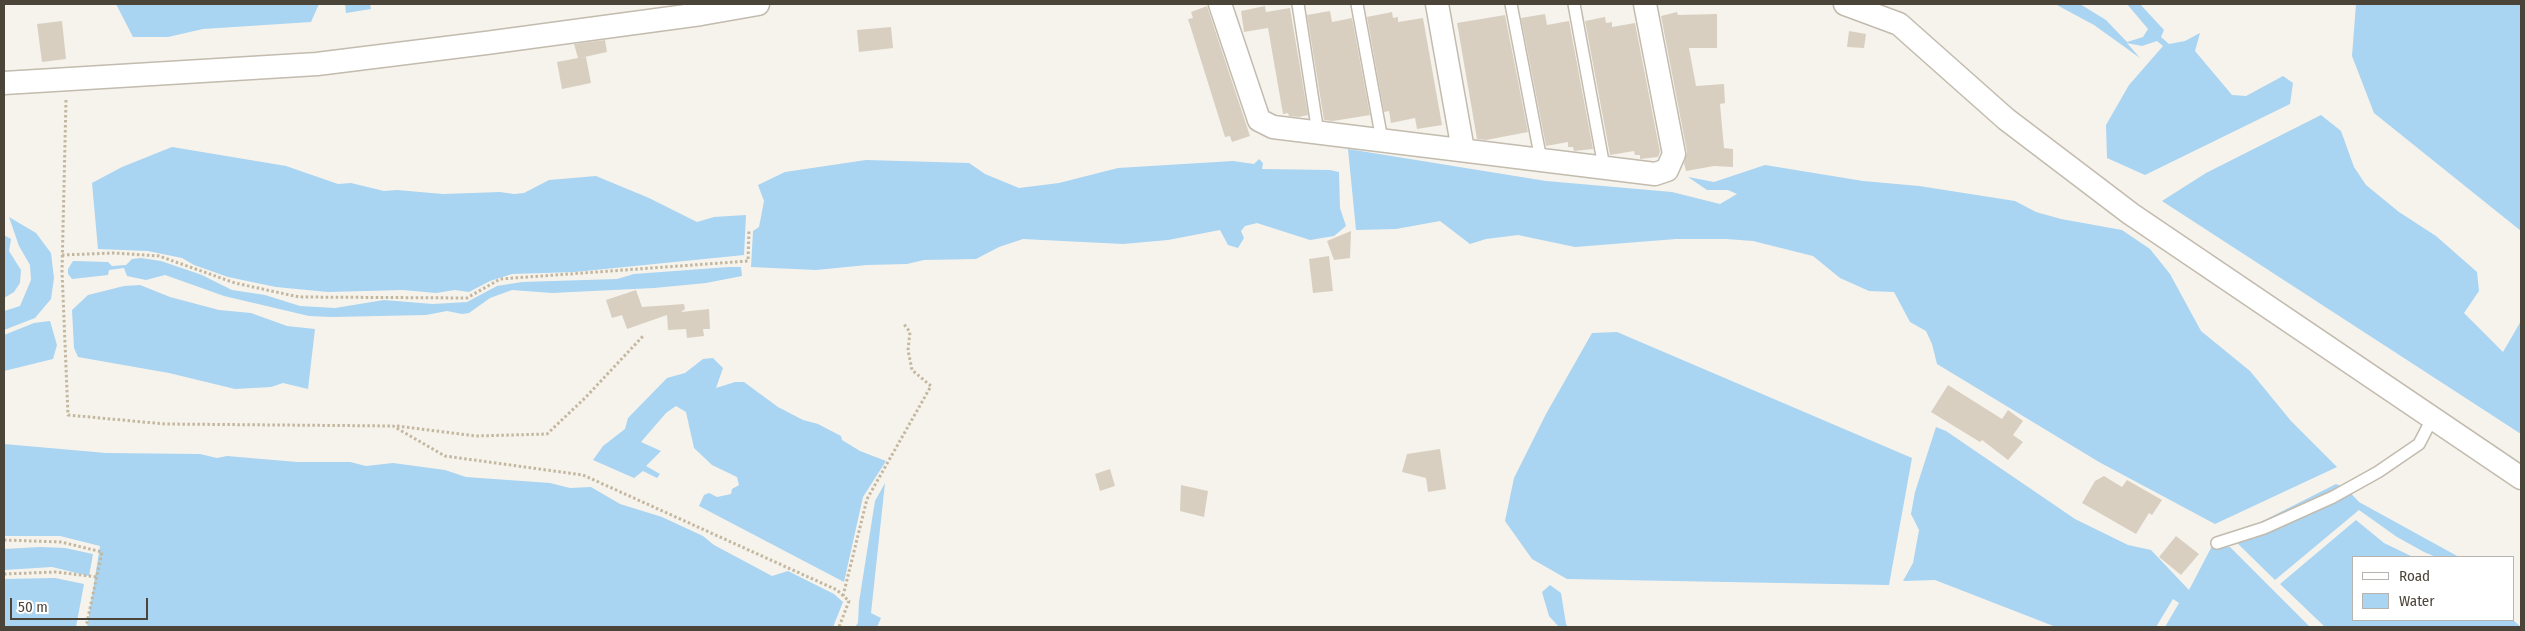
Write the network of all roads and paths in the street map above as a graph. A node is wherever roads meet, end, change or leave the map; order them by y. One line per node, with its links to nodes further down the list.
1 (758, 4): 10 (street)
2 (1220, 4): 12 (street)
3 (1298, 4): 12 (lane)
4 (1357, 4): 13 (lane)
5 (1437, 4): 14 (street)
6 (1511, 4): 15 (lane)
7 (1574, 4): 16 (lane)
8 (1645, 4): 16 (street)
9 (1844, 4): 21 (street)
10 (67, 79): 11 (street); 18 (path)
11 (4, 83)
12 (1318, 133): 13 (street)
13 (1382, 140): 14 (street)
14 (1463, 150): 15 (street)
15 (1541, 160): 16 (street)
16 (1604, 167)
17 (749, 230): 18 (path)
18 (62, 256): 22 (path)
19 (903, 323): 28 (path)
20 (644, 335): 22 (path)
21 (2433, 417): 23 (street); 25 (lane)
22 (394, 426): 28 (path)
23 (2521, 478)
24 (4, 540): 27 (path)
25 (2217, 543)
26 (4, 574): 27 (path)
27 (97, 577): 29 (path)
28 (843, 596): 30 (path)
29 (86, 627)
30 (839, 627)

